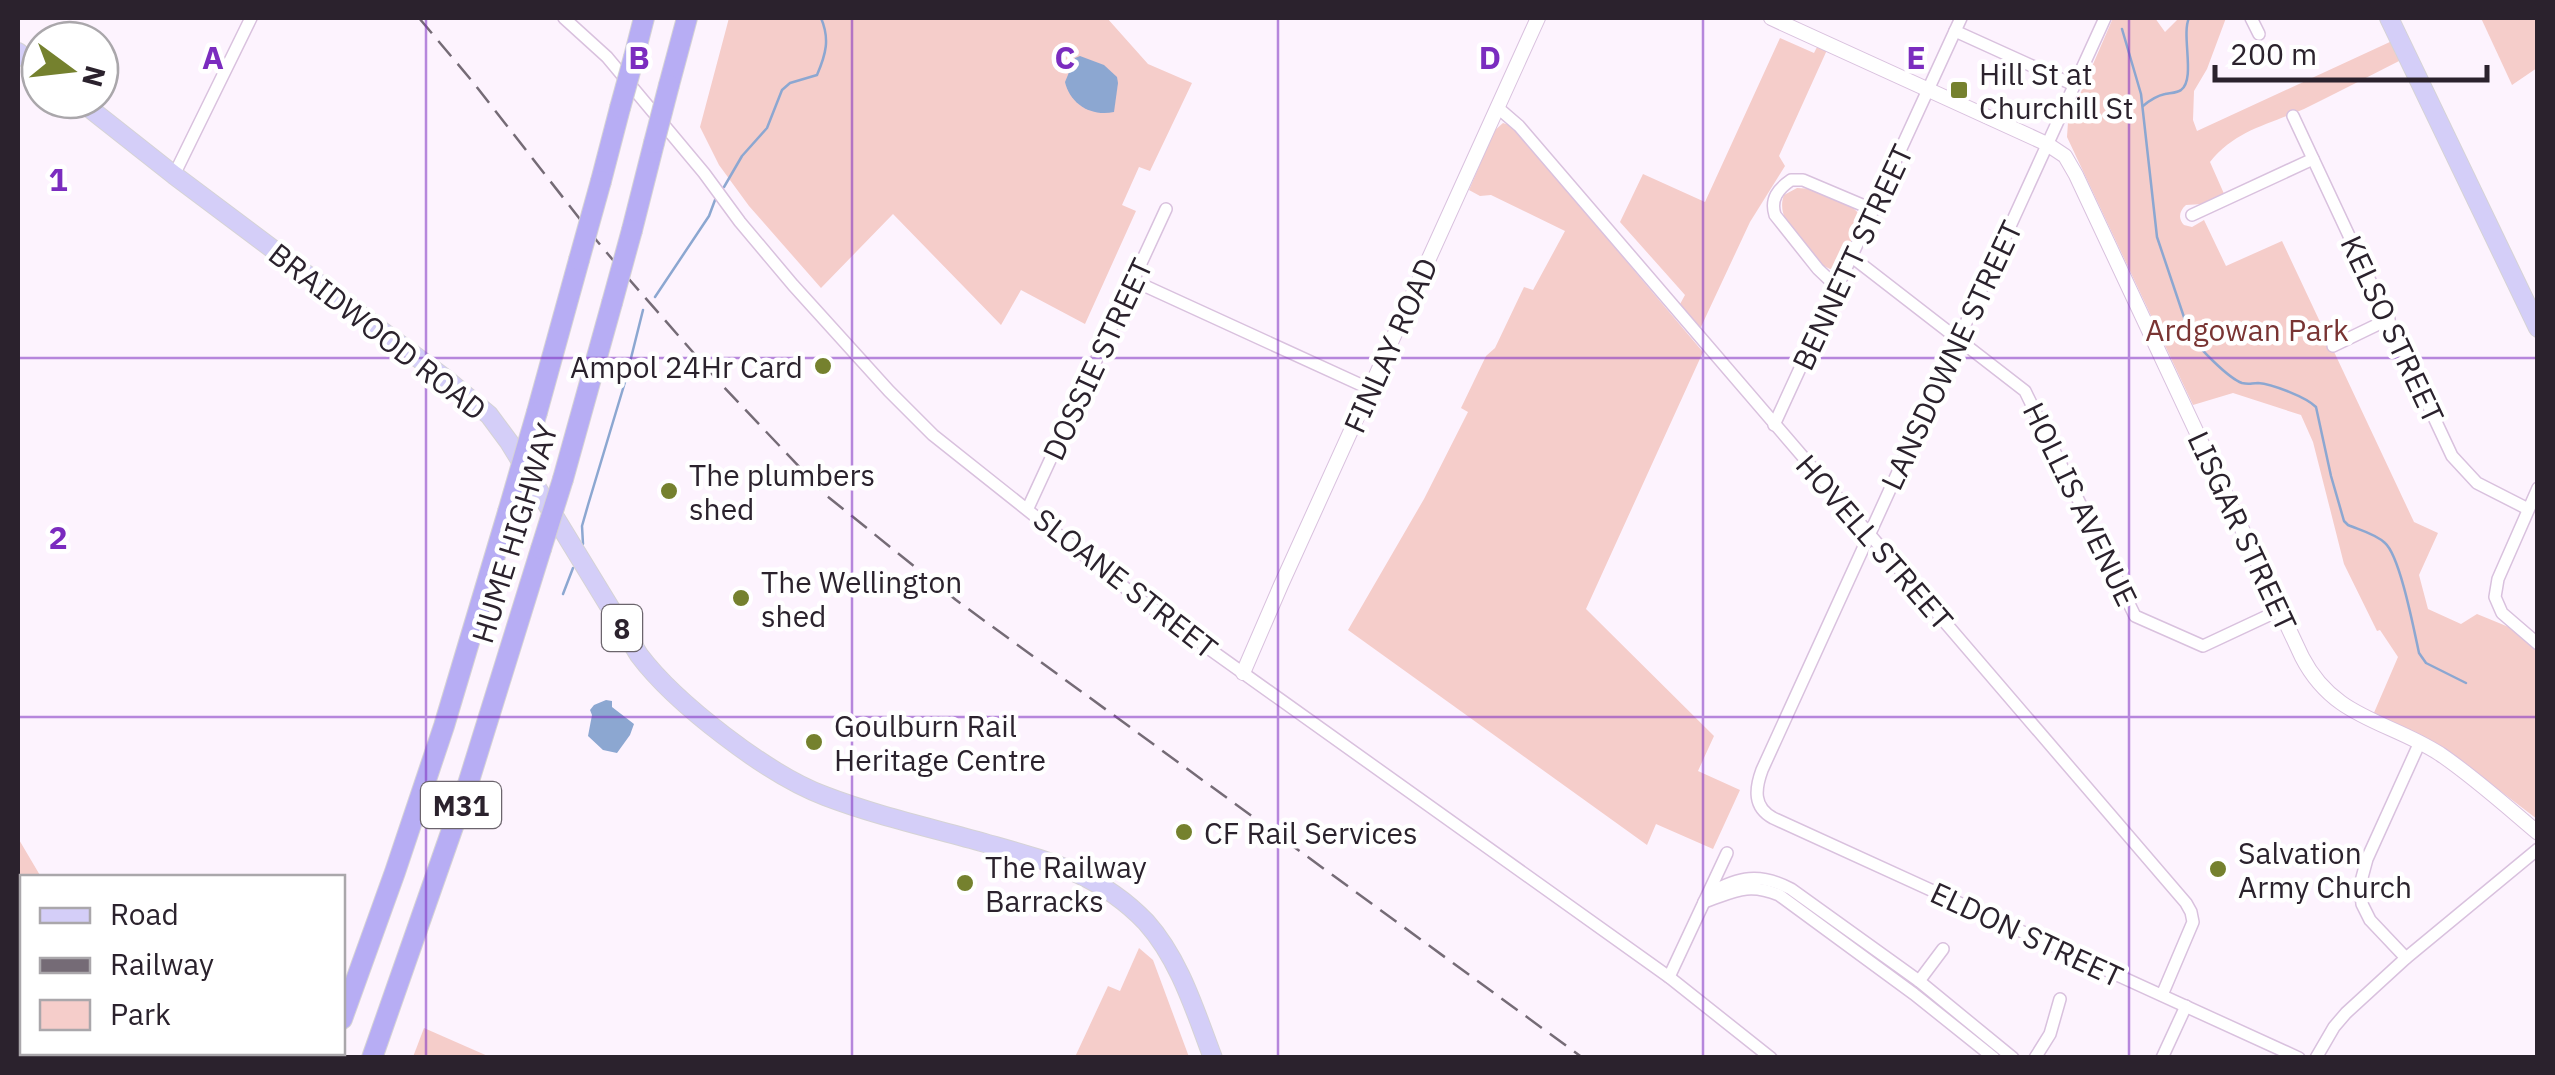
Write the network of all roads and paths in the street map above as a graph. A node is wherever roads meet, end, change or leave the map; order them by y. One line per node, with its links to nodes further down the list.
1 (251, 18): 21 (street)
2 (564, 18): 36 (street, SLOANE STREET)
3 (644, 18): 55 (highway, HUME HIGHWAY / M31, bridge)
4 (687, 18): 56 (highway, HUME HIGHWAY / M31, bridge)
5 (1538, 18): 16 (street, FINLAY ROAD)
6 (1961, 18): 12 (street, BENNETT STREET)
7 (2106, 18): 14 (street, LANSDOWNE STREET)
8 (2251, 18): 13 (street)
9 (2388, 18): 30 (main road)
10 (2402, 18): 28 (main road)
11 (1780, 19): 15 (street)
12 (1956, 30): 14 (street); 15 (street, BENNETT STREET)
13 (2259, 34)
14 (2074, 84): 19 (street, LANSDOWNE STREET)
15 (1928, 89): 19 (street); 23 (street, BENNETT STREET)
16 (1497, 108): 33 (street, FINLAY ROAD); 34 (street, HOVELL STREET)
17 (2293, 116): 20 (street, KELSO STREET)
18 (103, 120): 21 (main road, BRAIDWOOD ROAD / 8)
19 (2047, 144): 31 (street, LANSDOWNE STREET); 39 (street, LISGAR STREET)
20 (2313, 159): 24 (street); 29 (street, KELSO STREET)
21 (174, 176): 57 (main road, BRAIDWOOD ROAD / 8)
22 (1166, 209): 26 (street, DOSSIE STREET)
23 (1874, 210): 25 (street, BENNETT STREET); 27 (street)
24 (2192, 215)
25 (1852, 258): 27 (street, BENNETT STREET); 31 (street, HOLLIS AVENUE)
26 (1132, 280): 33 (street); 36 (street, DOSSIE STREET)
27 (1838, 288): 34 (street, BENNETT STREET)
28 (2538, 306)
29 (2389, 319): 32 (street); 37 (street, KELSO STREET)
30 (2538, 328)
31 (1960, 340): 38 (street, LANSDOWNE STREET); 39 (street, HOLLIS AVENUE)
32 (2334, 346)
33 (1370, 389): 41 (street, FINLAY ROAD)
34 (1774, 425): 38 (street, HOVELL STREET)
35 (2538, 488): 37 (street)
36 (1028, 508): 41 (street, SLOANE STREET)
37 (2528, 509): 40 (street)
38 (1868, 533): 43 (street, LANSDOWNE STREET); 52 (street, HOVELL STREET)
39 (2280, 610): 42 (street, LISGAR STREET)
40 (2538, 644)
41 (1243, 674): 50 (street, SLOANE STREET)
42 (2420, 742): 44 (street, LISGAR STREET); 49 (street)
43 (1758, 804): 52 (street, ELDON STREET)
44 (2538, 833)
45 (2538, 849): 49 (street)
46 (1726, 853): 47 (street)
47 (1706, 898): 50 (street); 51 (street); 59 (street)
48 (1942, 950): 51 (street)
49 (2406, 958): 64 (street)
50 (1669, 977): 58 (street, SLOANE STREET)
51 (1919, 982): 60 (street)
52 (2162, 996): 54 (street, ELDON STREET)
53 (2060, 999): 61 (street)
54 (2186, 1006): 62 (street); 63 (street, ELDON STREET)
55 (345, 1011)
56 (372, 1058)
57 (1212, 1058)
58 (1772, 1058)
59 (1994, 1058)
60 (2013, 1058)
61 (2035, 1058)
62 (2162, 1058)
63 (2299, 1058)
64 (2316, 1058)

